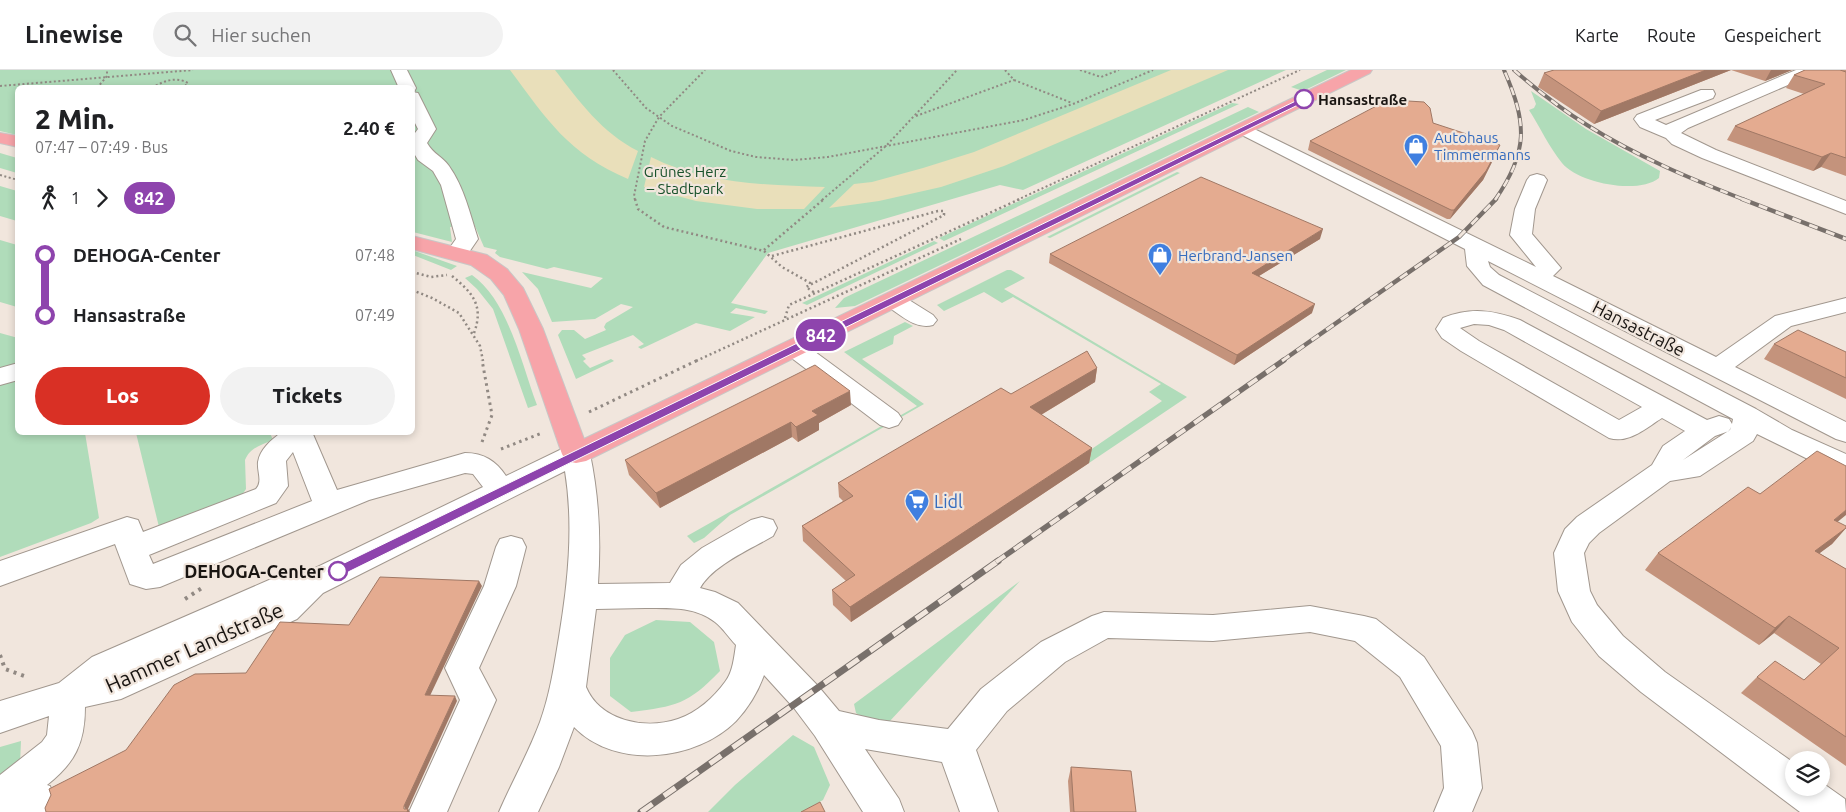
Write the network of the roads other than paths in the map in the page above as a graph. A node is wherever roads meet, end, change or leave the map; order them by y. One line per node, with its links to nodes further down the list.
1 (399, 70): 7 (street)
2 (1364, 70): 10 (main road, Hammer Landstraße)
3 (1810, 70): 5 (street); 6 (street)
4 (1754, 75): 6 (street)
5 (1828, 76)
6 (1788, 79): 11 (street)
7 (406, 85)
8 (1720, 88): 11 (street)
9 (415, 104): 18 (street)
10 (1244, 129): 17 (street, Hansastraße); 20 (main road, Hammer Landstraße)
11 (1672, 134): 15 (street)
12 (0, 138): 13 (main road)
13 (15, 141)
14 (1538, 180): 19 (street)
15 (1846, 208)
16 (415, 244): 18 (main road)
17 (1476, 246): 19 (street, Hansastraße); 29 (street)
18 (451, 262): 36 (main road)
19 (1537, 276): 24 (street, Hansastraße)
20 (893, 300): 22 (street); 23 (main road, Hammer Landstraße)
21 (1846, 305): 24 (street)
22 (925, 320)
23 (794, 348): 30 (street); 36 (main road, Hammer Landstraße)
24 (1717, 368): 27 (street, Hansastraße)
25 (15, 372): 26 (street)
26 (0, 377)
27 (1774, 397): 29 (street); 32 (street, Hansastraße)
28 (1661, 406): 28 (street); 31 (street)
29 (1747, 415): 31 (street); 35 (street); 39 (street)
30 (890, 419)
31 (1706, 430): 39 (street)
32 (1846, 433)
33 (298, 435): 44 (street)
34 (299, 435): 41 (street)
35 (1780, 436): 38 (street); 40 (street)
36 (576, 454): 37 (street, Hammer Landstraße); 47 (street)
37 (491, 464): 41 (street); 50 (street, Hammer Landstraße)
38 (1846, 466)
39 (1663, 472): 54 (street)
40 (1846, 476)
41 (328, 504): 44 (street)
42 (762, 528): 46 (street)
43 (511, 546): 57 (street)
44 (132, 549): 45 (street)
45 (0, 574)
46 (679, 596): 47 (street); 48 (street)
47 (582, 597): 49 (street)
48 (754, 641): 49 (street); 52 (street)
49 (568, 688): 58 (street)
50 (68, 695): 51 (street, Hammer Landstraße); 56 (street)
51 (0, 717)
52 (828, 725): 53 (street); 59 (street)
53 (956, 747): 60 (street); 61 (street)
54 (1785, 778)
55 (1809, 796): 62 (street)
56 (18, 803)
57 (428, 812)
58 (518, 812)
59 (885, 812)
60 (979, 812)
61 (1453, 812)
62 (1831, 812)

